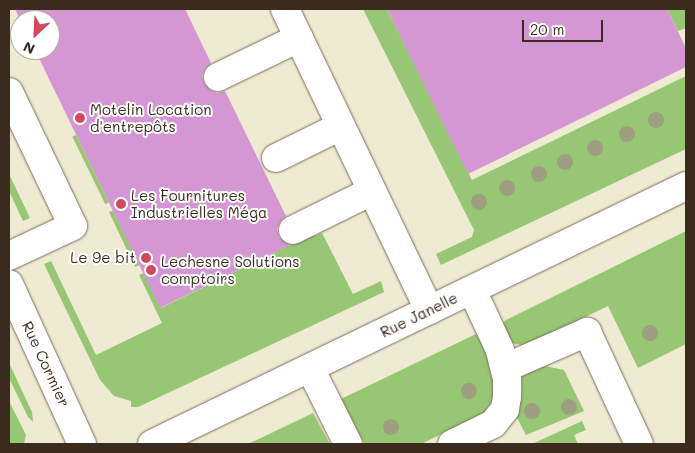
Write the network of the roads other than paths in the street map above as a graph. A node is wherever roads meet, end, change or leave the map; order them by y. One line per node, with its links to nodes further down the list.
1 (285, 9): 2 (main road)
2 (300, 38): 3 (main road); 5 (main road)
3 (218, 77)
4 (9, 92): 10 (main road)
5 (341, 126): 6 (main road); 8 (main road)
6 (276, 158)
7 (686, 186): 12 (main road, Rue Janelle)
8 (372, 191): 9 (main road); 13 (main road)
9 (293, 230)
10 (9, 256)
11 (9, 284): 16 (main road, Rue Cormier)
12 (472, 290): 13 (main road, Rue Janelle); 15 (main road)
13 (429, 310): 14 (main road, Rue Janelle)
14 (310, 368): 17 (main road, Rue Janelle); 18 (main road)
15 (505, 368): 19 (main road); 20 (main road)
16 (82, 444)
17 (152, 444)
18 (348, 444)
19 (452, 444)
20 (639, 444)

